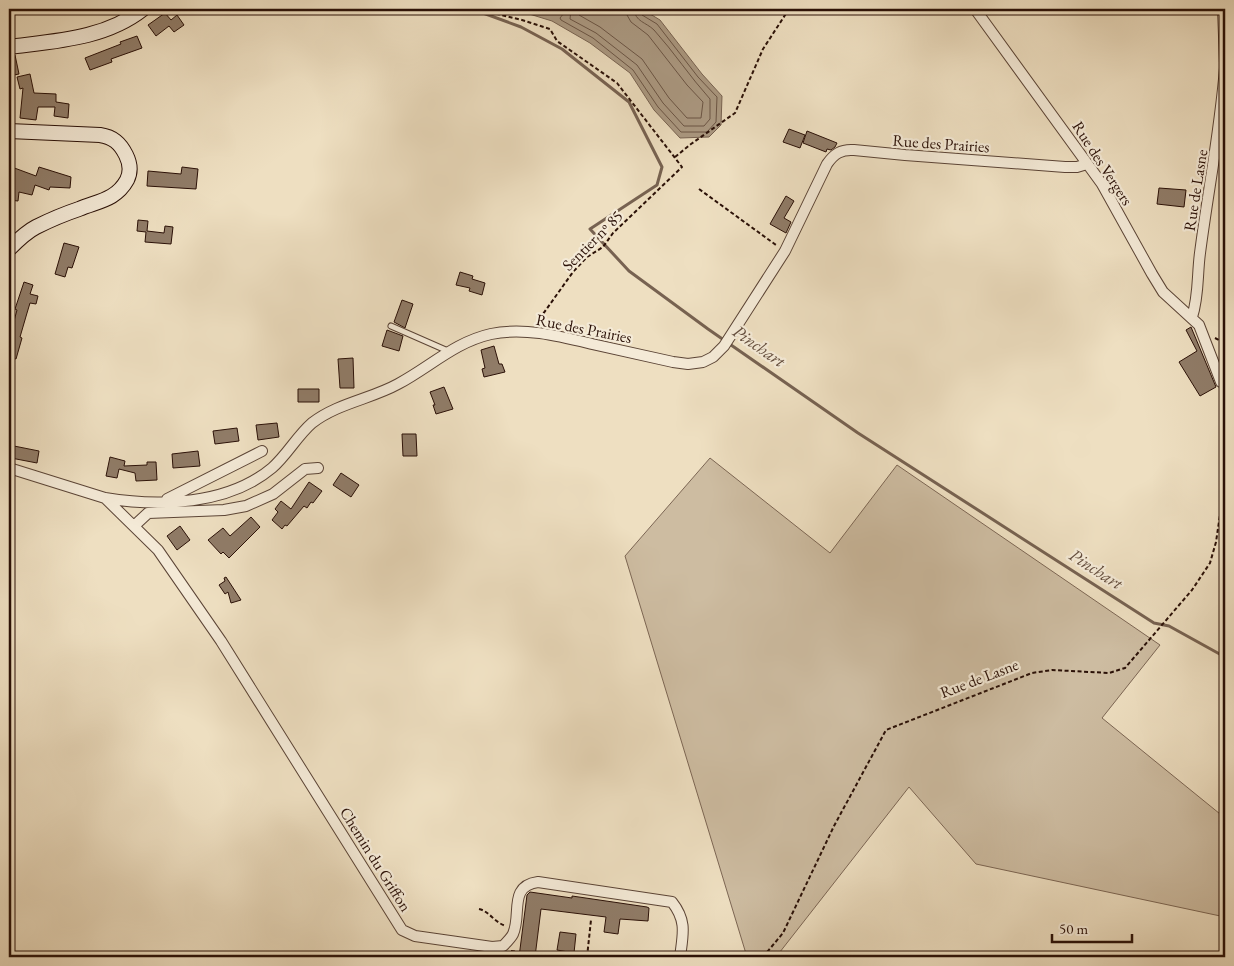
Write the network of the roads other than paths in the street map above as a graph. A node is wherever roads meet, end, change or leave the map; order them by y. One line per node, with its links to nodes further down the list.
1 (144, 9): 4 (main road)
2 (975, 9): 8 (street, Rue des Vergers)
3 (1223, 9): 5 (street)
4 (9, 47)
5 (1225, 63)
6 (1225, 68): 10 (street, Rue de Lasne)
7 (9, 131): 9 (main road)
8 (1087, 164): 10 (street, Rue des Vergers); 12 (street, Rue des Prairies)
9 (9, 249)
10 (1192, 317): 13 (street, Rue des Vergers)
11 (391, 326): 12 (lane)
12 (448, 351): 18 (street, Rue des Prairies)
13 (1222, 382)
14 (262, 451): 18 (street)
15 (9, 468): 17 (street, Rue des Prairies)
16 (318, 468): 19 (street)
17 (105, 498): 18 (street, Rue des Prairies); 19 (street, Chemin du Griffon)
18 (162, 501)
19 (134, 526): 20 (street, Chemin du Griffon)
20 (680, 957)

